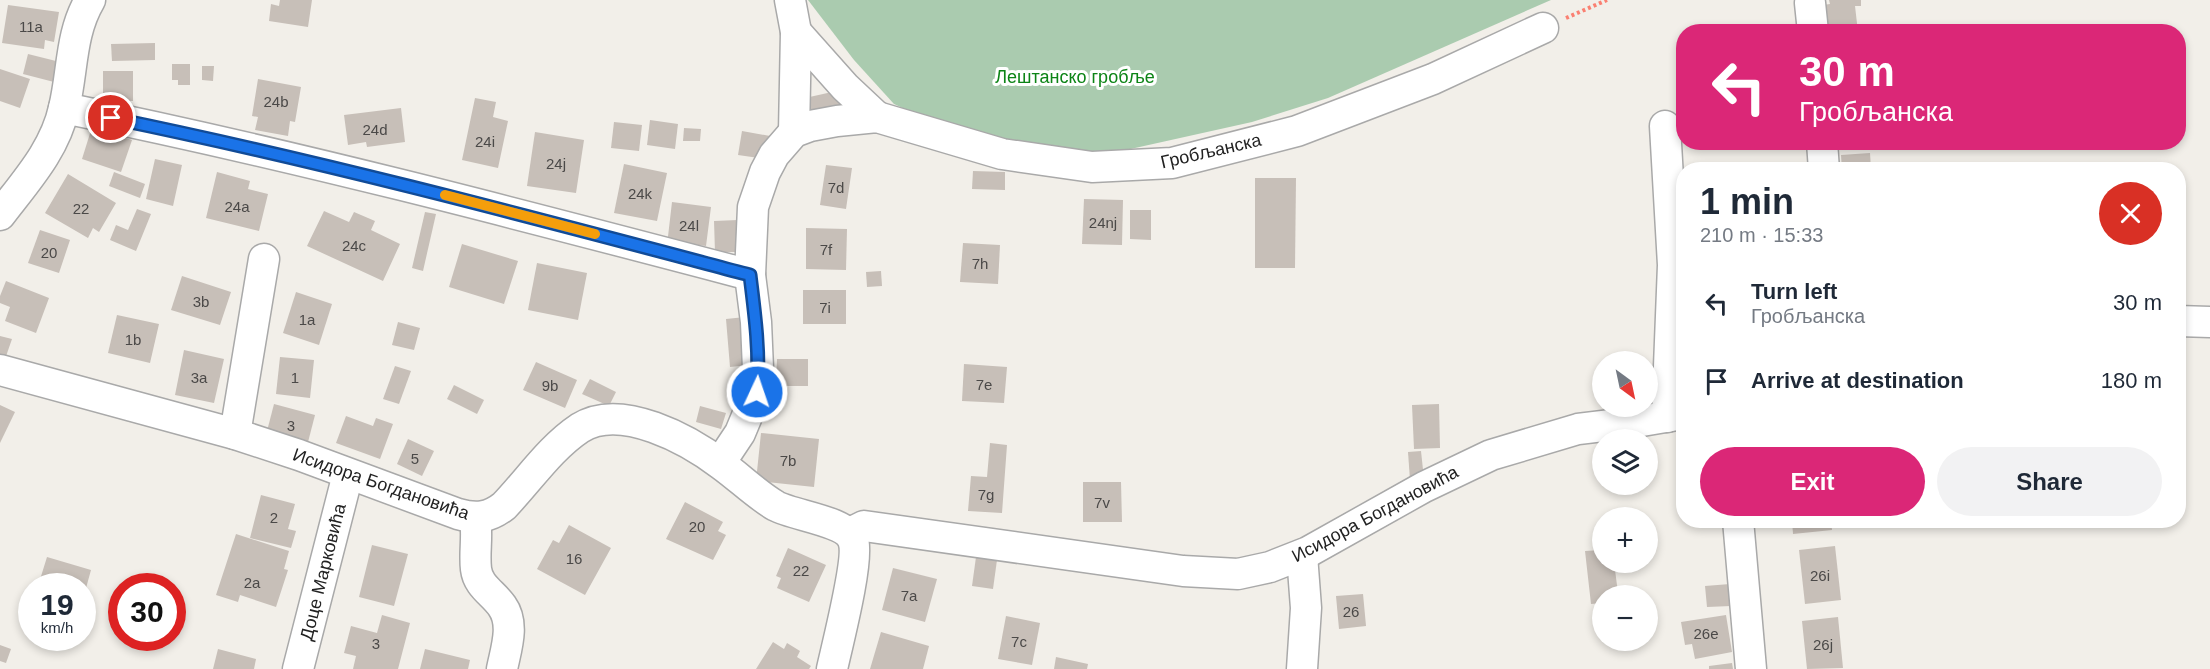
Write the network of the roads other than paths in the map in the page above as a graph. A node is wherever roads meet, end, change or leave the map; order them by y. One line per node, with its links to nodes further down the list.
1 (90, 0): 5 (street)
2 (790, 0): 4 (street)
3 (1543, 28): 6 (street, Гробљанска)
4 (796, 32): 6 (street); 8 (street)
5 (64, 108): 9 (street); 11 (street)
6 (877, 117): 8 (street, Гробљанска)
7 (1665, 126): 15 (street)
8 (794, 132): 11 (street)
9 (0, 215)
10 (264, 259): 16 (street)
11 (750, 275): 17 (street)
12 (2186, 321): 13 (street)
13 (2210, 322)
14 (0, 370): 16 (street, Исидора Богдановића)
15 (1675, 415): 22 (street, Исидора Богдановића)
16 (234, 434): 18 (street, Исидора Богдановића)
17 (720, 463): 19 (street, Исидора Богдановића); 21 (street, Исидора Богдановића)
18 (348, 474): 19 (street, Исидора Богдановића); 23 (street, Доце Марковића)
19 (475, 518): 24 (street)
20 (1739, 528): 27 (street)
21 (850, 533): 22 (street, Исидора Богдановића); 25 (street)
22 (1302, 555): 26 (street)
23 (298, 669)
24 (502, 669)
25 (832, 669)
26 (1302, 669)
27 (1751, 669)

